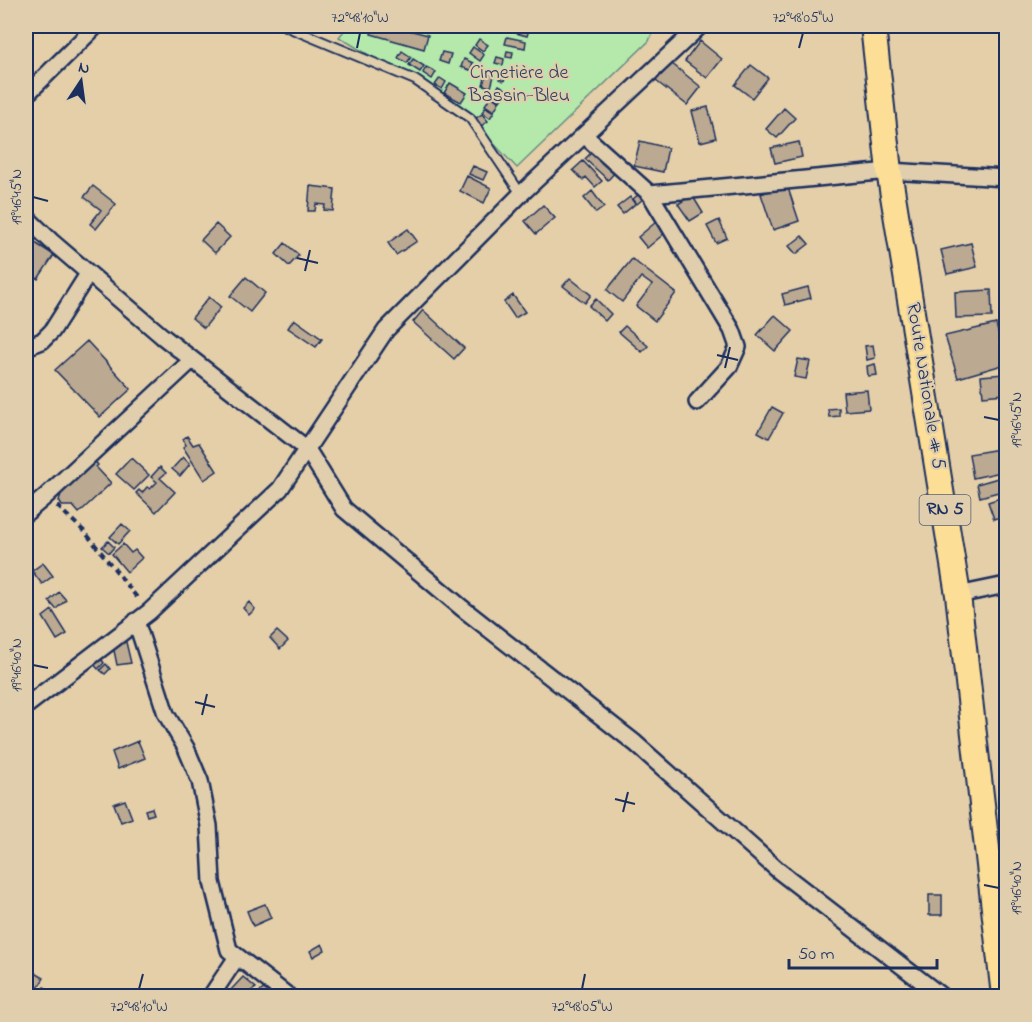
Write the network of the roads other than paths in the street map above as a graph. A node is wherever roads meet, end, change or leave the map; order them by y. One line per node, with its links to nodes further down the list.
1 (96, 26): 5 (street)
2 (285, 26): 9 (lane)
3 (700, 26): 6 (street)
4 (873, 26): 7 (main road, Route Nationale # 5 / RN 5)
5 (26, 95)
6 (584, 135): 9 (street); 10 (street)
7 (889, 171): 8 (street); 10 (street); 19 (main road, Route Nationale # 5 / RN 5)
8 (1006, 178)
9 (521, 194): 16 (street)
10 (650, 194): 15 (street)
11 (26, 217): 12 (street)
12 (88, 274): 13 (street); 14 (street)
13 (26, 344)
14 (192, 360): 16 (street); 17 (street)
15 (697, 402)
16 (307, 449): 20 (street); 26 (street)
17 (26, 513)
18 (1006, 585): 19 (street)
19 (958, 595): 23 (main road, Route Nationale # 5 / RN 5)
20 (136, 621): 21 (street); 22 (street)
21 (26, 705)
22 (237, 957): 24 (street); 25 (street)
23 (1004, 981)
24 (211, 996)
25 (288, 996)
26 (941, 996)

